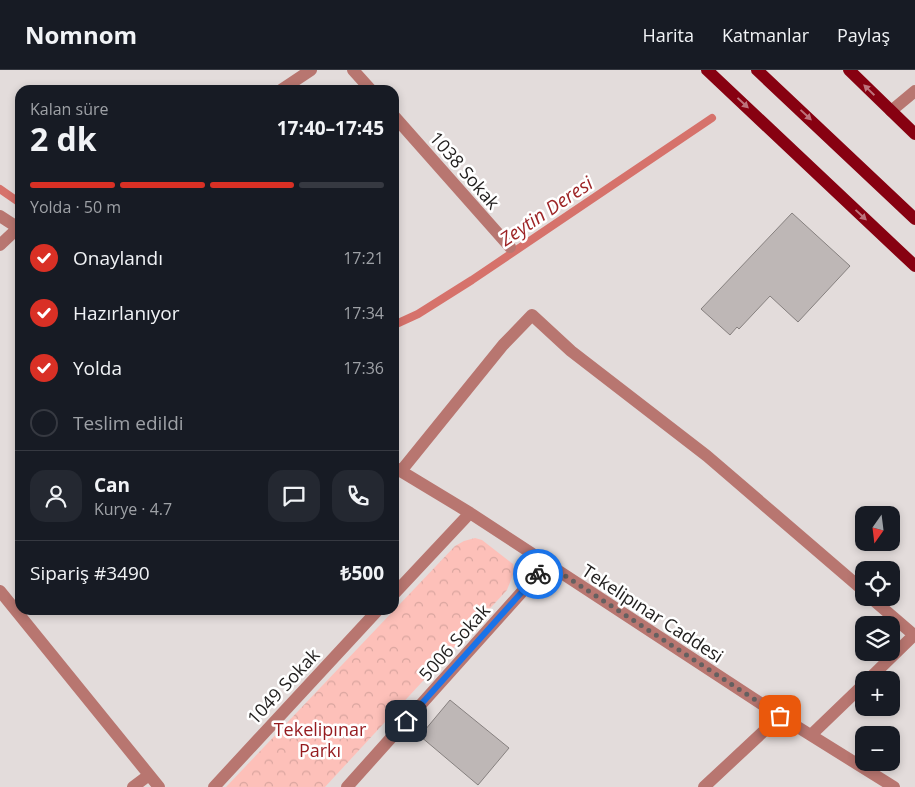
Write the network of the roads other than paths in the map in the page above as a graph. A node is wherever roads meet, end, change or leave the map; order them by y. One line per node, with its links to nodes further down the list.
1 (311, 70): 6 (street)
2 (353, 70): 7 (street)
3 (707, 70): 18 (main road, one-way to 18)
4 (757, 70): 13 (main road, one-way to 13)
5 (849, 70): 9 (main road, one-way to 5)
6 (288, 85)
7 (366, 85)
8 (915, 91): 9 (street)
9 (891, 111): 11 (main road)
10 (399, 122): 17 (street, 1038 Sokak)
11 (915, 134)
12 (0, 216): 14 (street)
13 (915, 218)
14 (15, 226)
15 (15, 232): 16 (street)
16 (0, 245)
17 (510, 247)
18 (915, 266)
19 (399, 467): 23 (street)
20 (399, 470): 21 (street, Tekelipınar Caddesi)
21 (470, 514): 22 (street, Tekelipınar Caddesi); 24 (street)
22 (547, 564): 33 (street, Tekelipınar Caddesi); 39 (street, 5006 Sokak)
23 (855, 583)
24 (399, 589)
25 (0, 591): 26 (street)
26 (15, 601)
27 (881, 606): 30 (street)
28 (26, 615): 35 (street)
29 (373, 615): 38 (street, 1049 Sokak)
30 (915, 635): 31 (street)
31 (877, 671)
32 (855, 693): 34 (street)
33 (780, 716): 34 (street, Tekelipınar Caddesi); 40 (street)
34 (811, 736): 41 (street, Tekelipınar Caddesi)
35 (149, 775): 36 (street); 37 (street)
36 (132, 787)
37 (159, 787)
38 (214, 787)
39 (347, 787)
40 (704, 787)
41 (894, 787)

